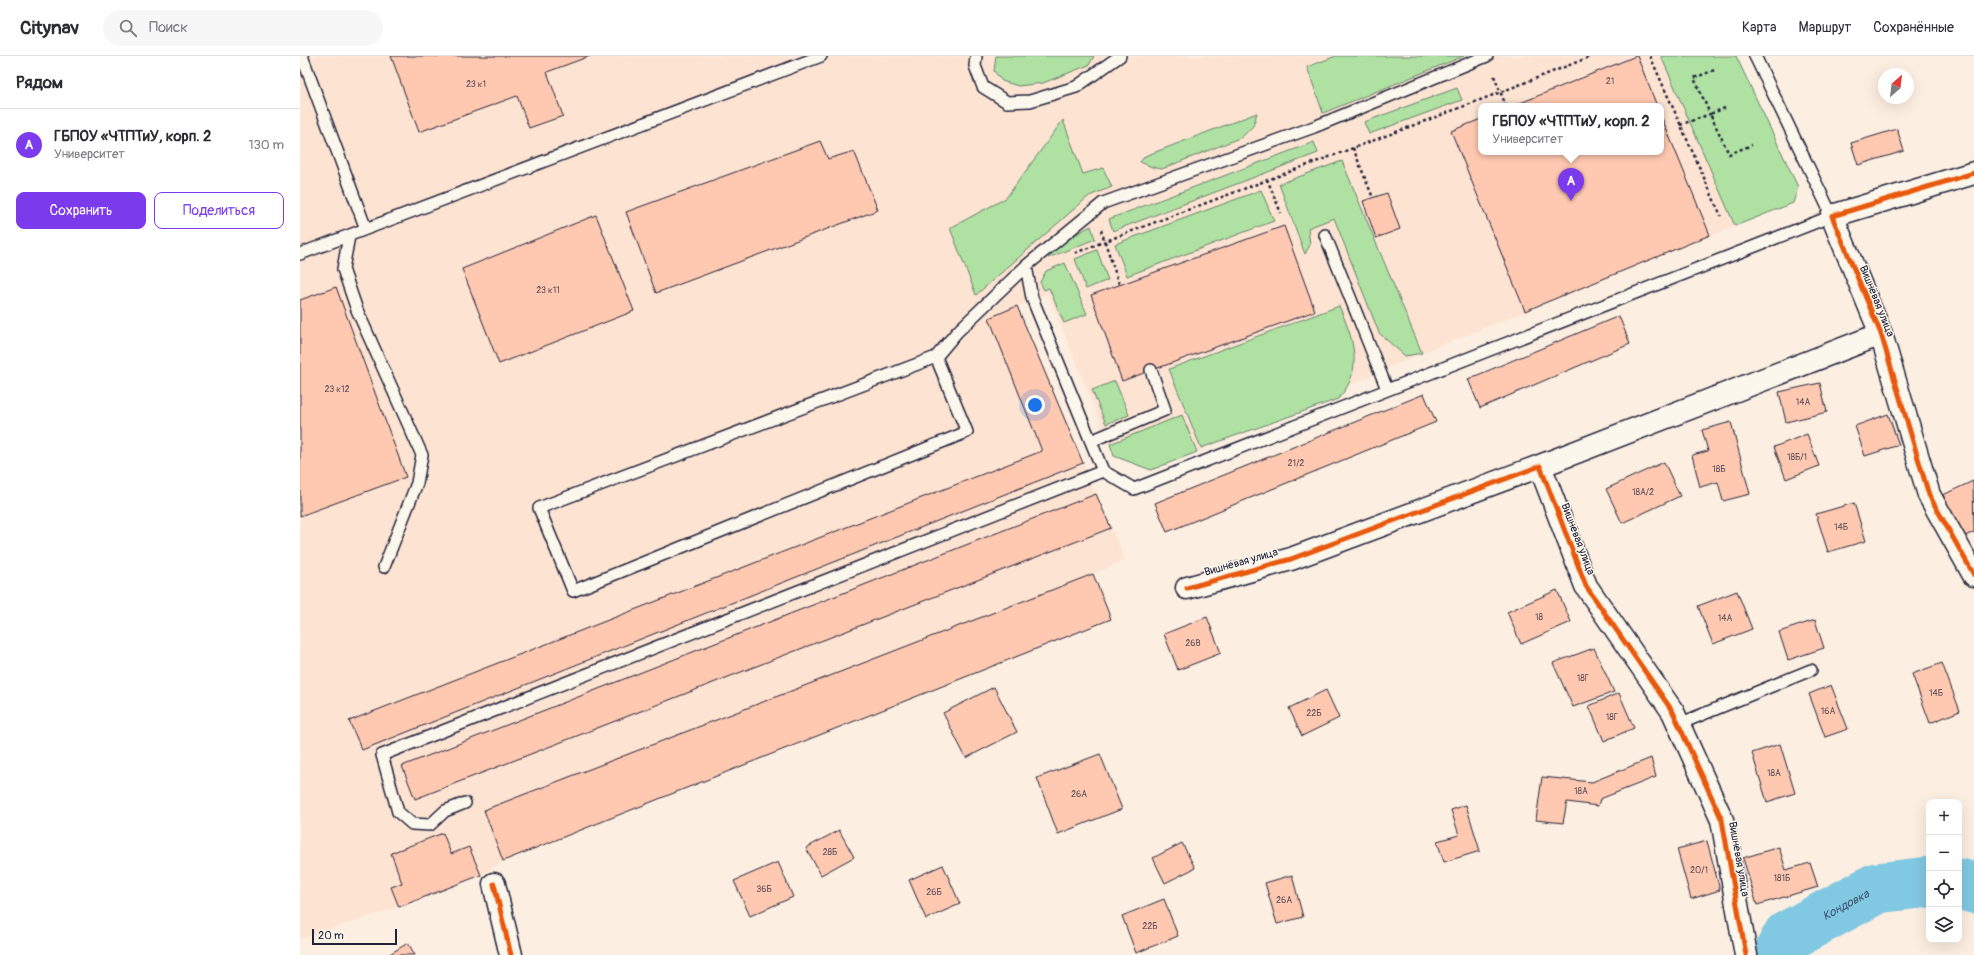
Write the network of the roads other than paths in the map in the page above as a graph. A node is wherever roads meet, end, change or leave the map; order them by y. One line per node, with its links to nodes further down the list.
1 (302, 56): 9 (lane)
2 (821, 56): 9 (lane)
3 (976, 56): 4 (lane)
4 (1120, 56)
5 (1487, 56): 13 (lane)
6 (1755, 56): 8 (lane)
7 (1974, 173): 8 (street)
8 (1832, 216): 14 (street, Вишнёвая улица); 17 (lane)
9 (366, 229): 11 (lane)
10 (1325, 234): 17 (lane)
11 (349, 236): 12 (lane); 21 (lane)
12 (300, 254)
13 (1026, 266): 15 (lane); 18 (lane)
14 (1881, 334): 19 (street, Вишнёвая улица); 22 (street, Вишнёвая улица)
15 (936, 357): 15 (lane)
16 (1151, 370): 18 (lane)
17 (1386, 389): 20 (lane)
18 (1090, 440): 20 (lane)
19 (1540, 466): 23 (street, Вишнёвая улица); 25 (street, Вишнёвая улица)
20 (1103, 471): 26 (lane)
21 (384, 567)
22 (1974, 575)
23 (1187, 588)
24 (1811, 670): 25 (lane)
25 (1679, 724): 29 (street, Вишнёвая улица)
26 (465, 803)
27 (494, 884): 28 (street)
28 (511, 955)
29 (1746, 955)

